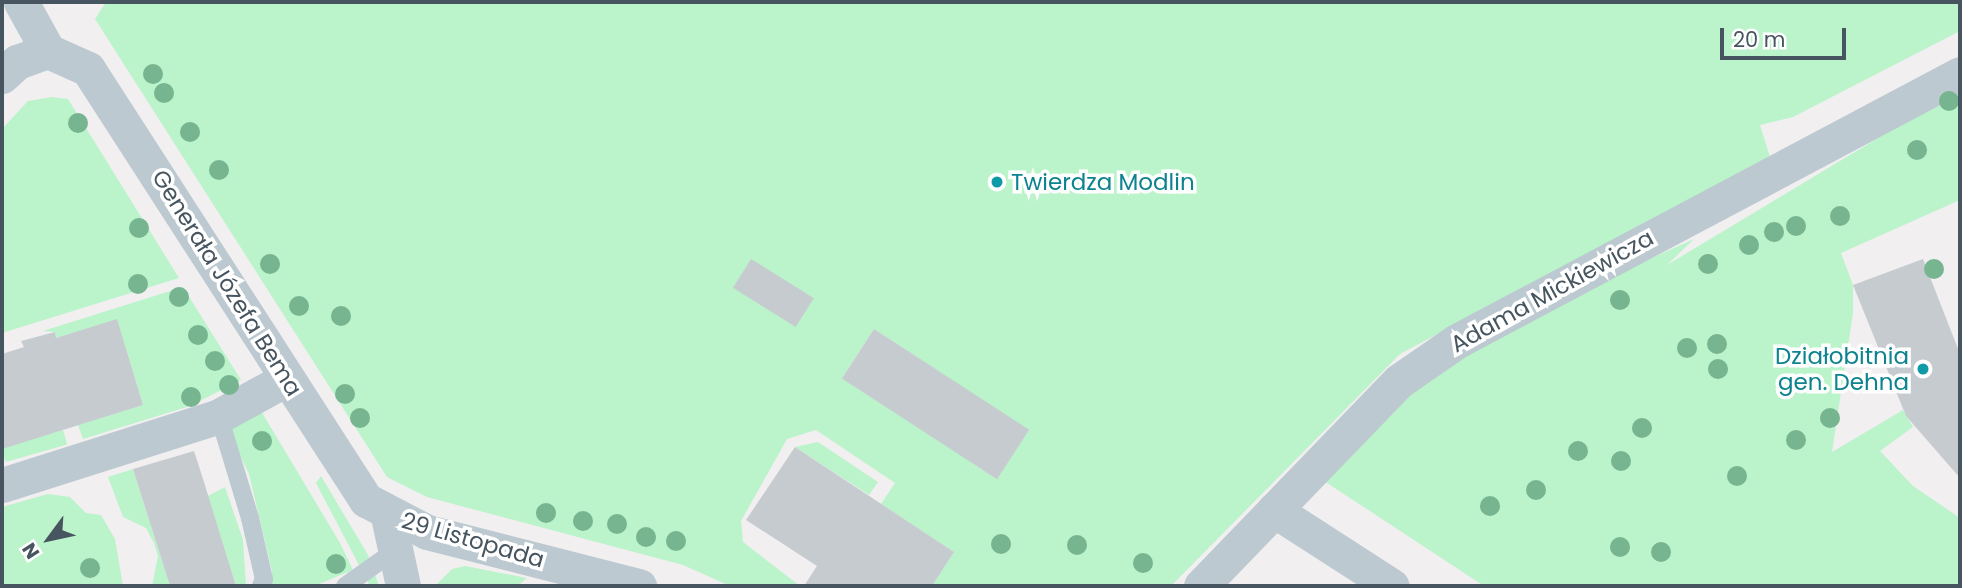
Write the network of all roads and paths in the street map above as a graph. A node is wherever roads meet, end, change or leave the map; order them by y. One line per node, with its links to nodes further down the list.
1 (21, 2): 2 (street)
2 (48, 51): 4 (street); 5 (street, Generała Józefa Bema)
3 (1960, 74): 8 (street, Adama Mickiewicza)
4 (2, 76)
5 (286, 379): 6 (street); 9 (street, Generała Józefa Bema)
6 (219, 416): 7 (street); 11 (lane)
7 (2, 485)
8 (1274, 510): 15 (street, Adama Mickiewicza); 16 (street)
9 (388, 516): 10 (street); 14 (street, 29 Listopada)
10 (393, 552): 12 (lane); 13 (street)
11 (261, 586)
12 (345, 586)
13 (403, 586)
14 (639, 586)
15 (1201, 586)
16 (1392, 586)

